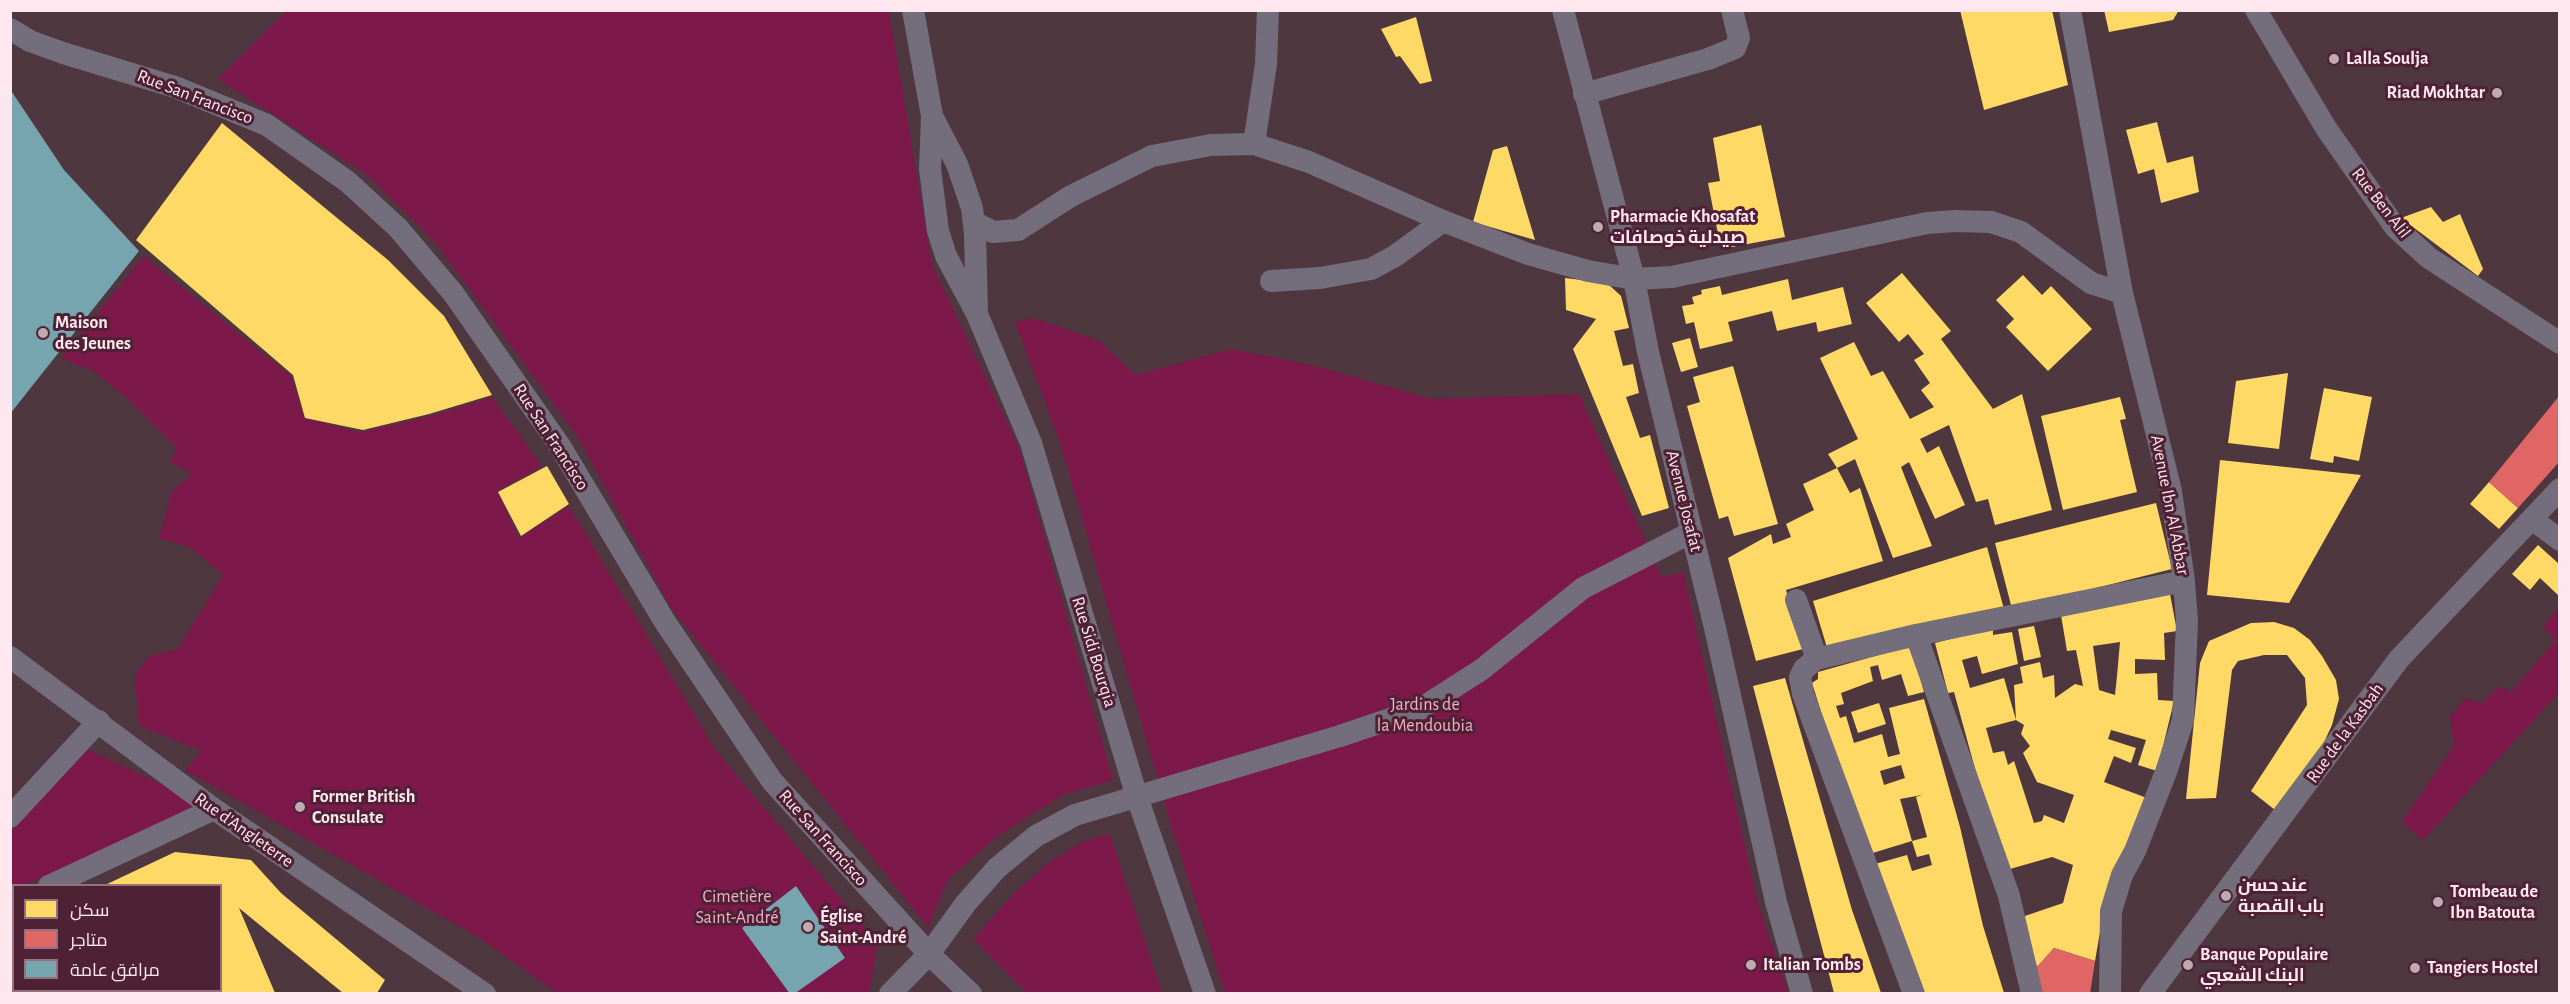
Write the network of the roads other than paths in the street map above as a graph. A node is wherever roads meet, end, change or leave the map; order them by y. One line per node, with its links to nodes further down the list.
1 (913, 10): 9 (street, Rue Sidi Bourqia)
2 (1268, 10): 10 (street)
3 (1563, 10): 8 (street, Avenue Josafat)
4 (1732, 10): 8 (street)
5 (2070, 10): 15 (street, Avenue Ibn Al Abbar)
6 (2256, 10): 17 (street, Rue Ben Alil)
7 (10, 29): 32 (street, Rue San Francisco)
8 (1584, 94): 13 (street, Avenue Josafat)
9 (932, 116): 12 (street, Rue Sidi Bourqia); 16 (street, Rue Sidi Bourqia)
10 (1254, 144): 11 (street); 12 (street)
11 (1443, 220): 13 (street); 14 (street)
12 (974, 222): 16 (street, Rue Sidi Bourqia)
13 (1634, 279): 15 (street); 20 (street, Avenue Josafat)
14 (1271, 280)
15 (2122, 293): 22 (street, Avenue Ibn Al Abbar)
16 (977, 314): 28 (street, Rue Sidi Bourqia)
17 (2559, 344)
18 (2559, 489): 19 (street, Rue de la Kasbah)
19 (2533, 520): 21 (street); 41 (street, Rue de la Kasbah)
20 (1692, 532): 28 (street); 37 (street, Avenue Josafat)
21 (2559, 540)
22 (2184, 581): 24 (street); 40 (street, Avenue Ibn Al Abbar)
23 (1796, 600): 26 (street)
24 (1916, 635): 26 (street); 39 (street)
25 (10, 657): 27 (street, Rue d'Angleterre)
26 (1817, 659): 38 (street)
27 (99, 721): 29 (street, Rue d'Angleterre); 30 (street)
28 (1137, 797): 32 (street); 36 (street, Rue Sidi Bourqia)
29 (214, 809): 31 (street); 33 (street, Rue d'Angleterre)
30 (10, 818)
31 (51, 884)
32 (929, 954): 34 (street); 35 (street, Rue San Francisco)
33 (485, 993)
34 (890, 993)
35 (971, 993)
36 (1205, 993)
37 (1802, 993)
38 (1914, 993)
39 (2032, 993)
40 (2110, 993)
41 (2150, 993)

